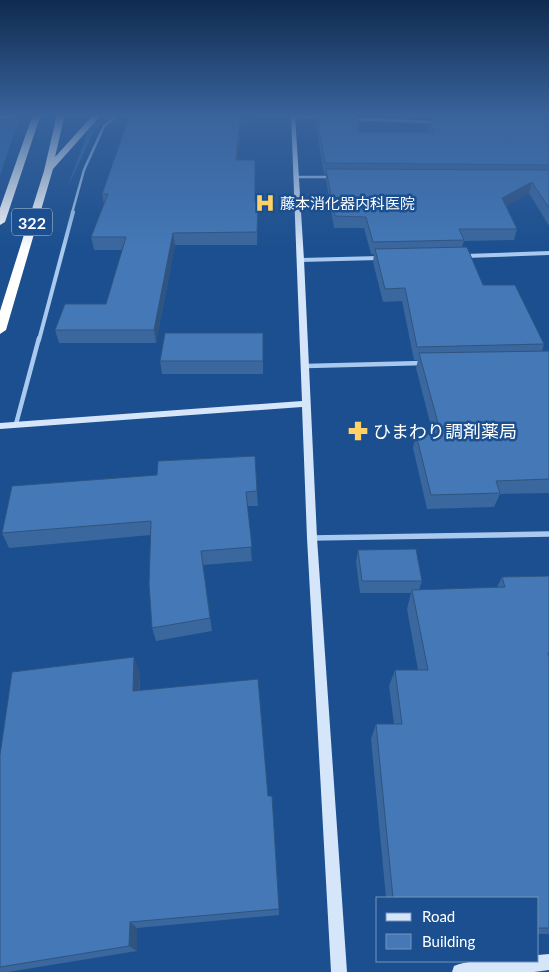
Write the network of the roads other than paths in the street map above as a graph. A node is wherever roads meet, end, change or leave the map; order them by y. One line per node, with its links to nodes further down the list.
1 (21, 159): 9 (highway, 322)
2 (51, 159): 6 (highway, 322)
3 (58, 159): 6 (highway)
4 (89, 159): 18 (street)
5 (295, 159): 7 (street)
6 (48, 171): 14 (highway, 322)
7 (296, 177): 8 (street); 13 (street)
8 (334, 177)
9 (0, 222)
10 (549, 253): 11 (street)
11 (460, 256)
12 (381, 258): 13 (street)
13 (302, 260): 16 (street)
14 (0, 330)
15 (432, 363): 16 (street)
16 (306, 366): 17 (street)
17 (307, 404): 18 (street); 21 (street)
18 (16, 424): 19 (street)
19 (0, 426)
20 (549, 534): 21 (street)
21 (312, 538): 23 (street)
22 (549, 962): 24 (street)
23 (339, 972)
24 (460, 972)

